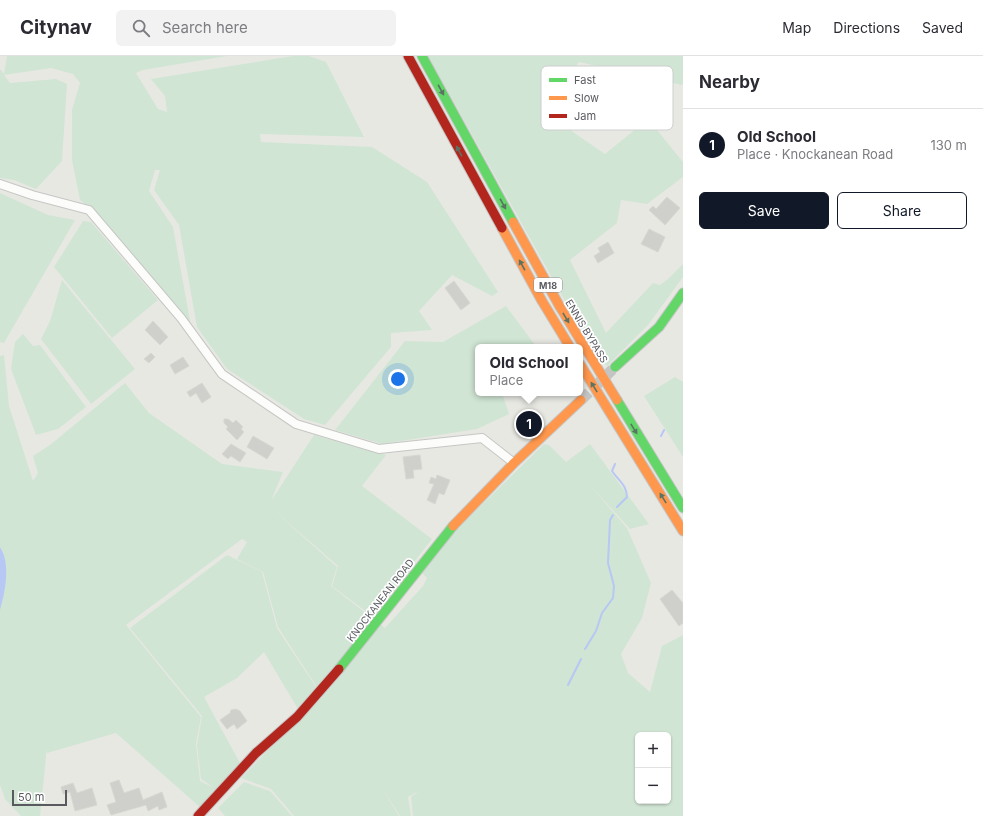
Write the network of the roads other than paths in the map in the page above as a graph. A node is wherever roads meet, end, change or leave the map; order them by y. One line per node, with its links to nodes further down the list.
1 (408, 56): 5 (main road, M18, one-way to 1)
2 (422, 56): 6 (main road, ENNIS BYPASS / M18, one-way to 6)
3 (0, 184): 11 (street)
4 (683, 293): 8 (main road)
5 (568, 344)
6 (583, 344)
7 (583, 345): 12 (main road, ENNIS BYPASS / M18, one-way to 12)
8 (615, 367)
9 (583, 369): 13 (main road, one-way to 9)
10 (581, 400): 11 (main road, KNOCKANEAN ROAD)
11 (514, 463): 14 (main road, KNOCKANEAN ROAD)
12 (683, 508)
13 (683, 531)
14 (198, 816)

